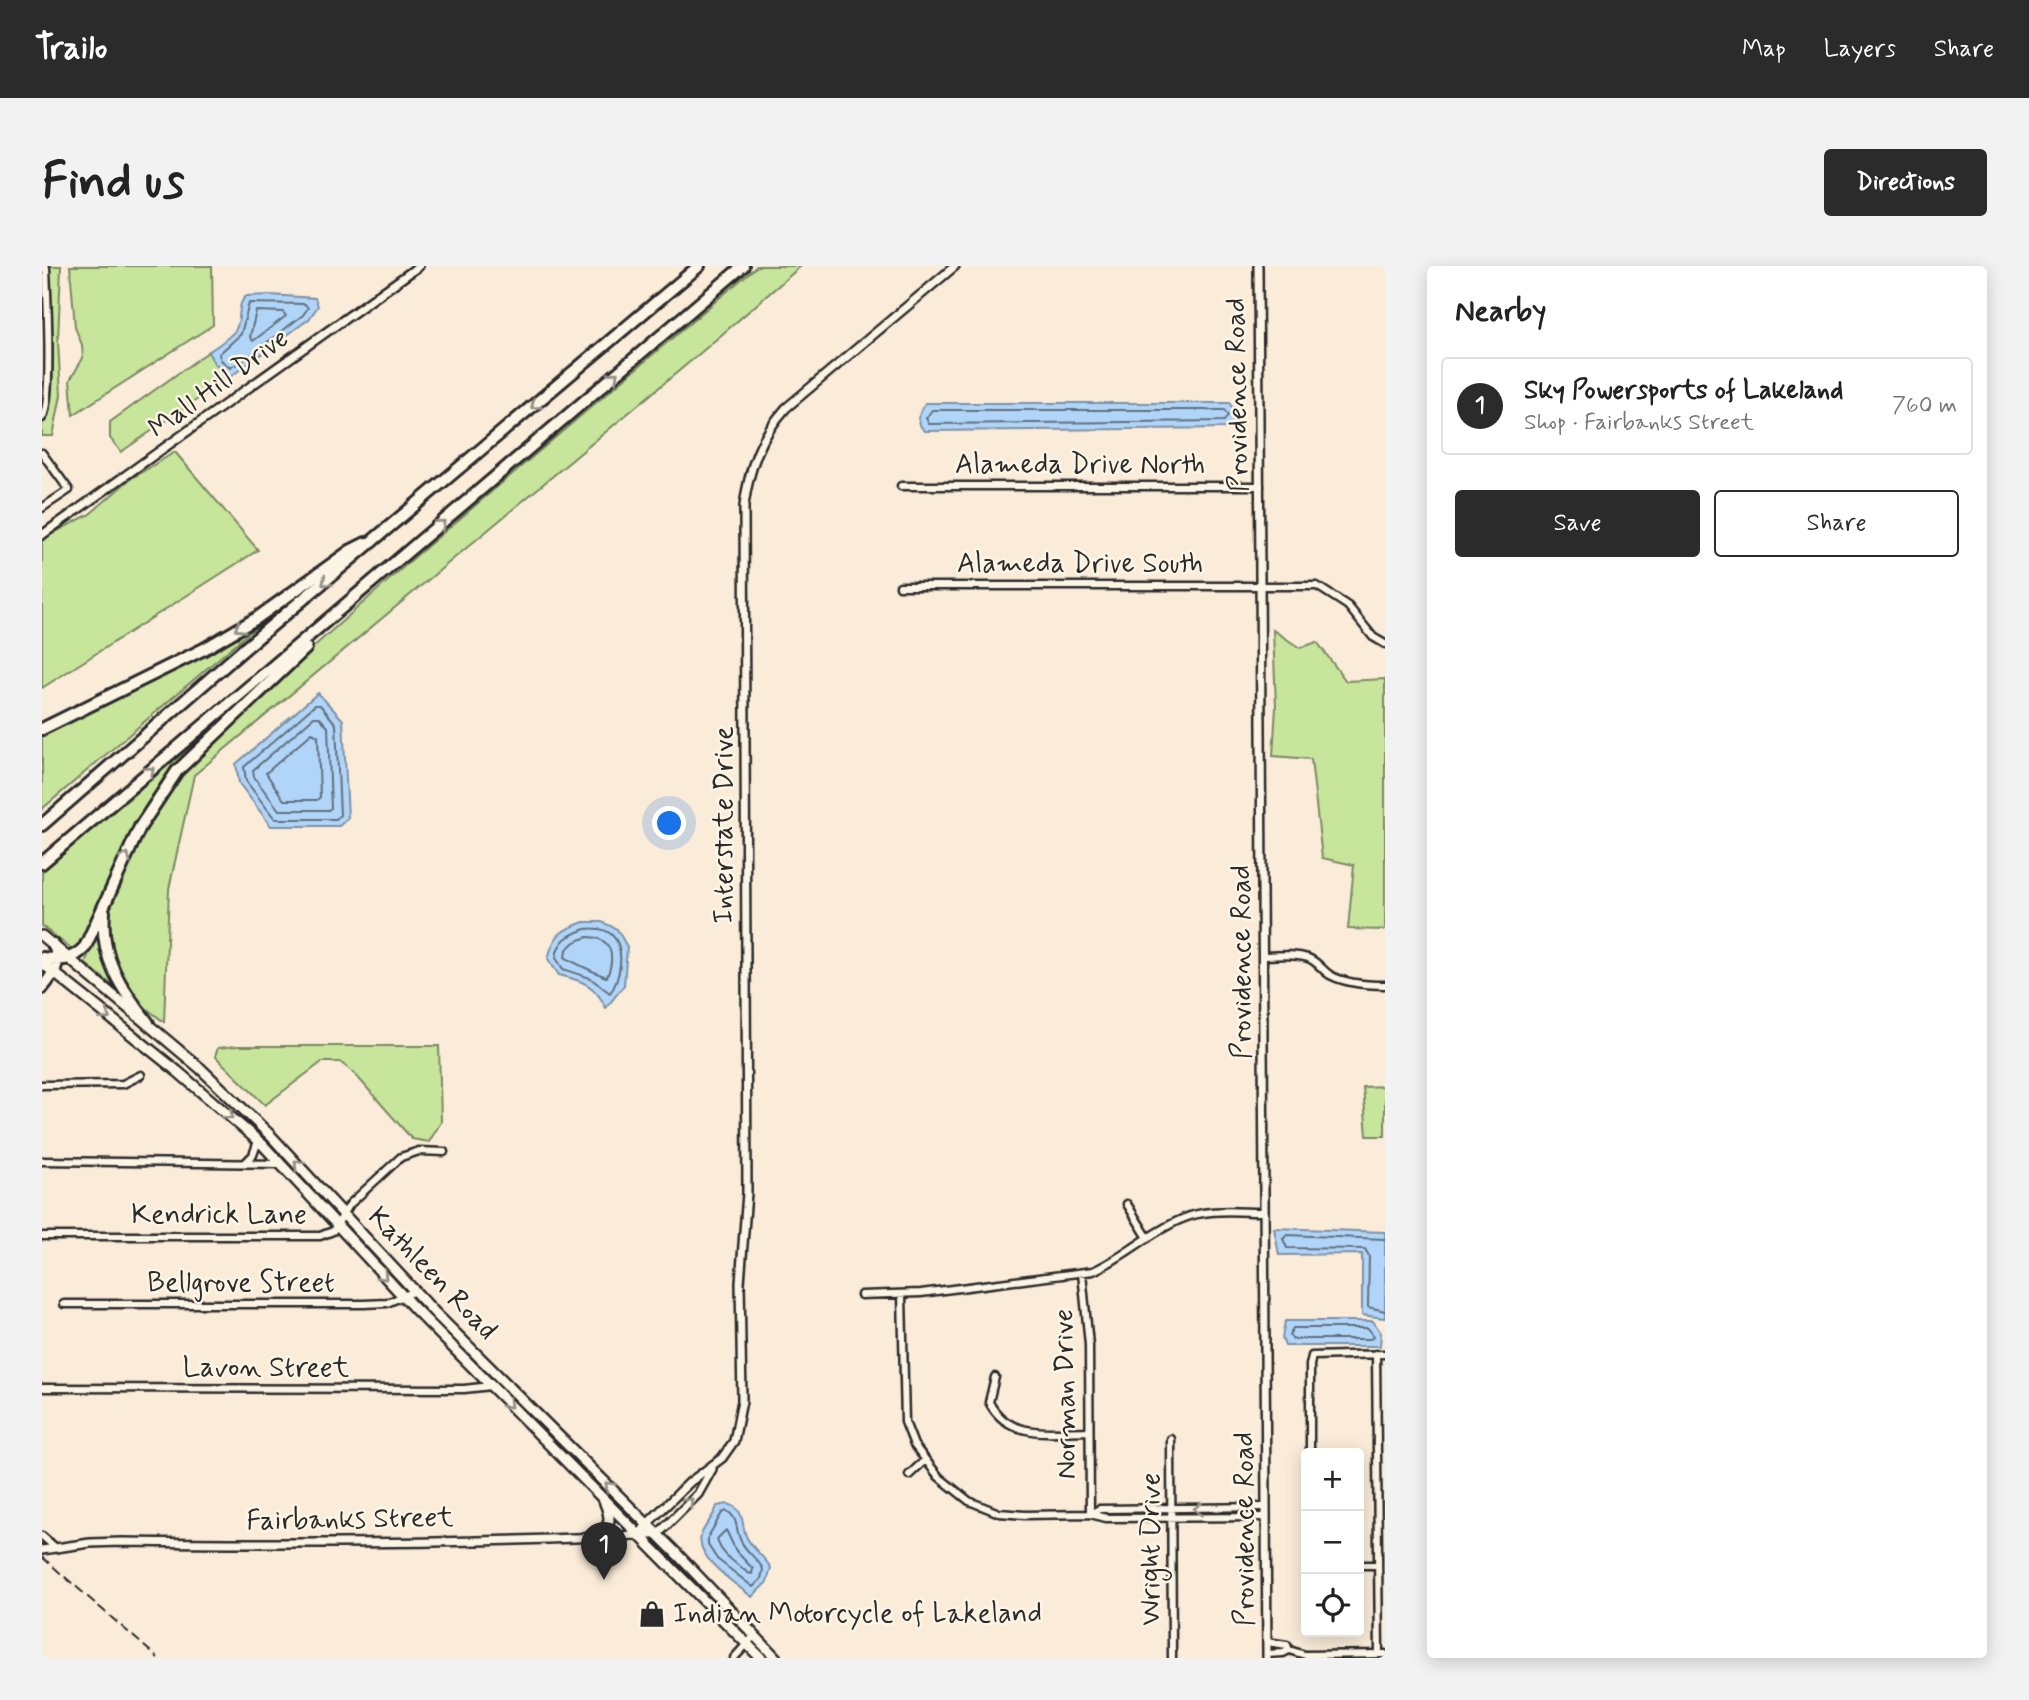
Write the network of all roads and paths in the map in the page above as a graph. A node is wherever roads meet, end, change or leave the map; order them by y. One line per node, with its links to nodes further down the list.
1 (419, 266): 12 (street, Mall Hill Drive)
2 (699, 266): 13 (highway, one-way to 13)
3 (743, 266): 14 (highway, one-way to 3)
4 (955, 266): 60 (street, Interstate Drive)
5 (1257, 266): 9 (street, Providence Road)
6 (45, 268): 7 (street)
7 (42, 418)
8 (42, 453): 11 (street)
9 (1260, 485): 10 (street, Alameda Drive North); 16 (street, Providence Road)
10 (901, 486)
11 (42, 508)
12 (42, 534)
13 (378, 538): 18 (highway, one-way to 18); 19 (highway, one-way to 19)
14 (389, 568): 20 (highway, one-way to 14); 21 (highway, one-way to 14)
15 (900, 586): 16 (street, Alameda Drive South)
16 (1260, 586): 17 (street, Alameda Drive South); 24 (street, Providence Road)
17 (1385, 644)
18 (42, 729)
19 (42, 825)
20 (42, 863)
21 (107, 897): 25 (highway); 31 (highway)
22 (42, 936): 23 (main road, Kathleen Road)
23 (53, 944): 25 (main road, Kathleen Road); 27 (highway)
24 (1263, 956): 29 (street); 40 (street, Providence Road)
25 (71, 958): 27 (highway); 31 (main road, Kathleen Road)
26 (42, 960): 27 (highway); 28 (main road, Kathleen Road)
27 (58, 960): 28 (highway)
28 (53, 973): 30 (highway); 34 (main road, Kathleen Road, one-way to 34)
29 (1385, 985)
30 (42, 988)
31 (148, 1023): 41 (main road, Kathleen Road, one-way to 31)
32 (141, 1075): 33 (street)
33 (42, 1085)
34 (258, 1141): 37 (street); 38 (main road, Kathleen Road)
35 (444, 1152): 41 (street, Kendrick Lane)
36 (42, 1161): 37 (street)
37 (245, 1163): 38 (street)
38 (281, 1164): 42 (main road, Kathleen Road)
39 (1127, 1204): 44 (street)
40 (1264, 1212): 44 (street); 63 (street, Providence Road)
41 (343, 1215): 42 (street, Kendrick Lane); 46 (main road, Kathleen Road)
42 (337, 1225): 43 (street, Kendrick Lane); 49 (main road, Kathleen Road, one-way to 49)
43 (42, 1236)
44 (1148, 1238): 45 (street)
45 (1082, 1273): 48 (street); 56 (street, Norman Drive)
46 (415, 1291): 49 (street, Bellgrove Street); 68 (main road, Kathleen Road, one-way to 46)
47 (861, 1295): 48 (street)
48 (902, 1295): 59 (street)
49 (404, 1298): 50 (street, Bellgrove Street); 54 (main road, Kathleen Road)
50 (64, 1304)
51 (1376, 1354): 52 (street); 58 (street); 76 (street)
52 (1385, 1354)
53 (995, 1377): 56 (street)
54 (491, 1387): 55 (street, Lavon Street); 62 (main road, Kathleen Road, one-way to 62)
55 (42, 1388)
56 (1090, 1431): 65 (street, Norman Drive)
57 (1171, 1439): 64 (street, Wright Drive)
58 (1310, 1448)
59 (925, 1460): 61 (street); 65 (street)
60 (714, 1465): 68 (street, Interstate Drive); 69 (street, Interstate Drive, one-way to 60)
61 (909, 1475)
62 (603, 1499): 70 (main road, Kathleen Road); 72 (main road)
63 (1266, 1507): 64 (street, one-way to 64); 66 (street, Providence Road)
64 (1172, 1509): 65 (street); 67 (street, Wright Drive)
65 (1090, 1514): 67 (street)
66 (1266, 1517): 67 (street); 78 (street, Providence Road)
67 (1172, 1518): 86 (street, Wright Drive)
68 (647, 1524): 69 (main road, Kathleen Road); 70 (street, Interstate Drive)
69 (658, 1534): 70 (street, Fairbanks Street); 77 (main road, Kathleen Road)
70 (639, 1535): 72 (street, Fairbanks Street); 79 (main road, Kathleen Road)
71 (42, 1536): 73 (street)
72 (598, 1538): 73 (street, Fairbanks Street)
73 (56, 1548): 74 (street, Fairbanks Street)
74 (42, 1550)
75 (1364, 1565): 76 (street)
76 (1377, 1565): 81 (street)
77 (755, 1635): 79 (street); 85 (main road, Kathleen Road)
78 (1267, 1642): 80 (street); 82 (street, Providence Road)
79 (746, 1643): 83 (street); 84 (main road, Kathleen Road)
80 (1289, 1650): 81 (street); 82 (street)
81 (1382, 1654)
82 (1267, 1656)
83 (734, 1658)
84 (761, 1658)
85 (776, 1658)
86 (1172, 1658)

